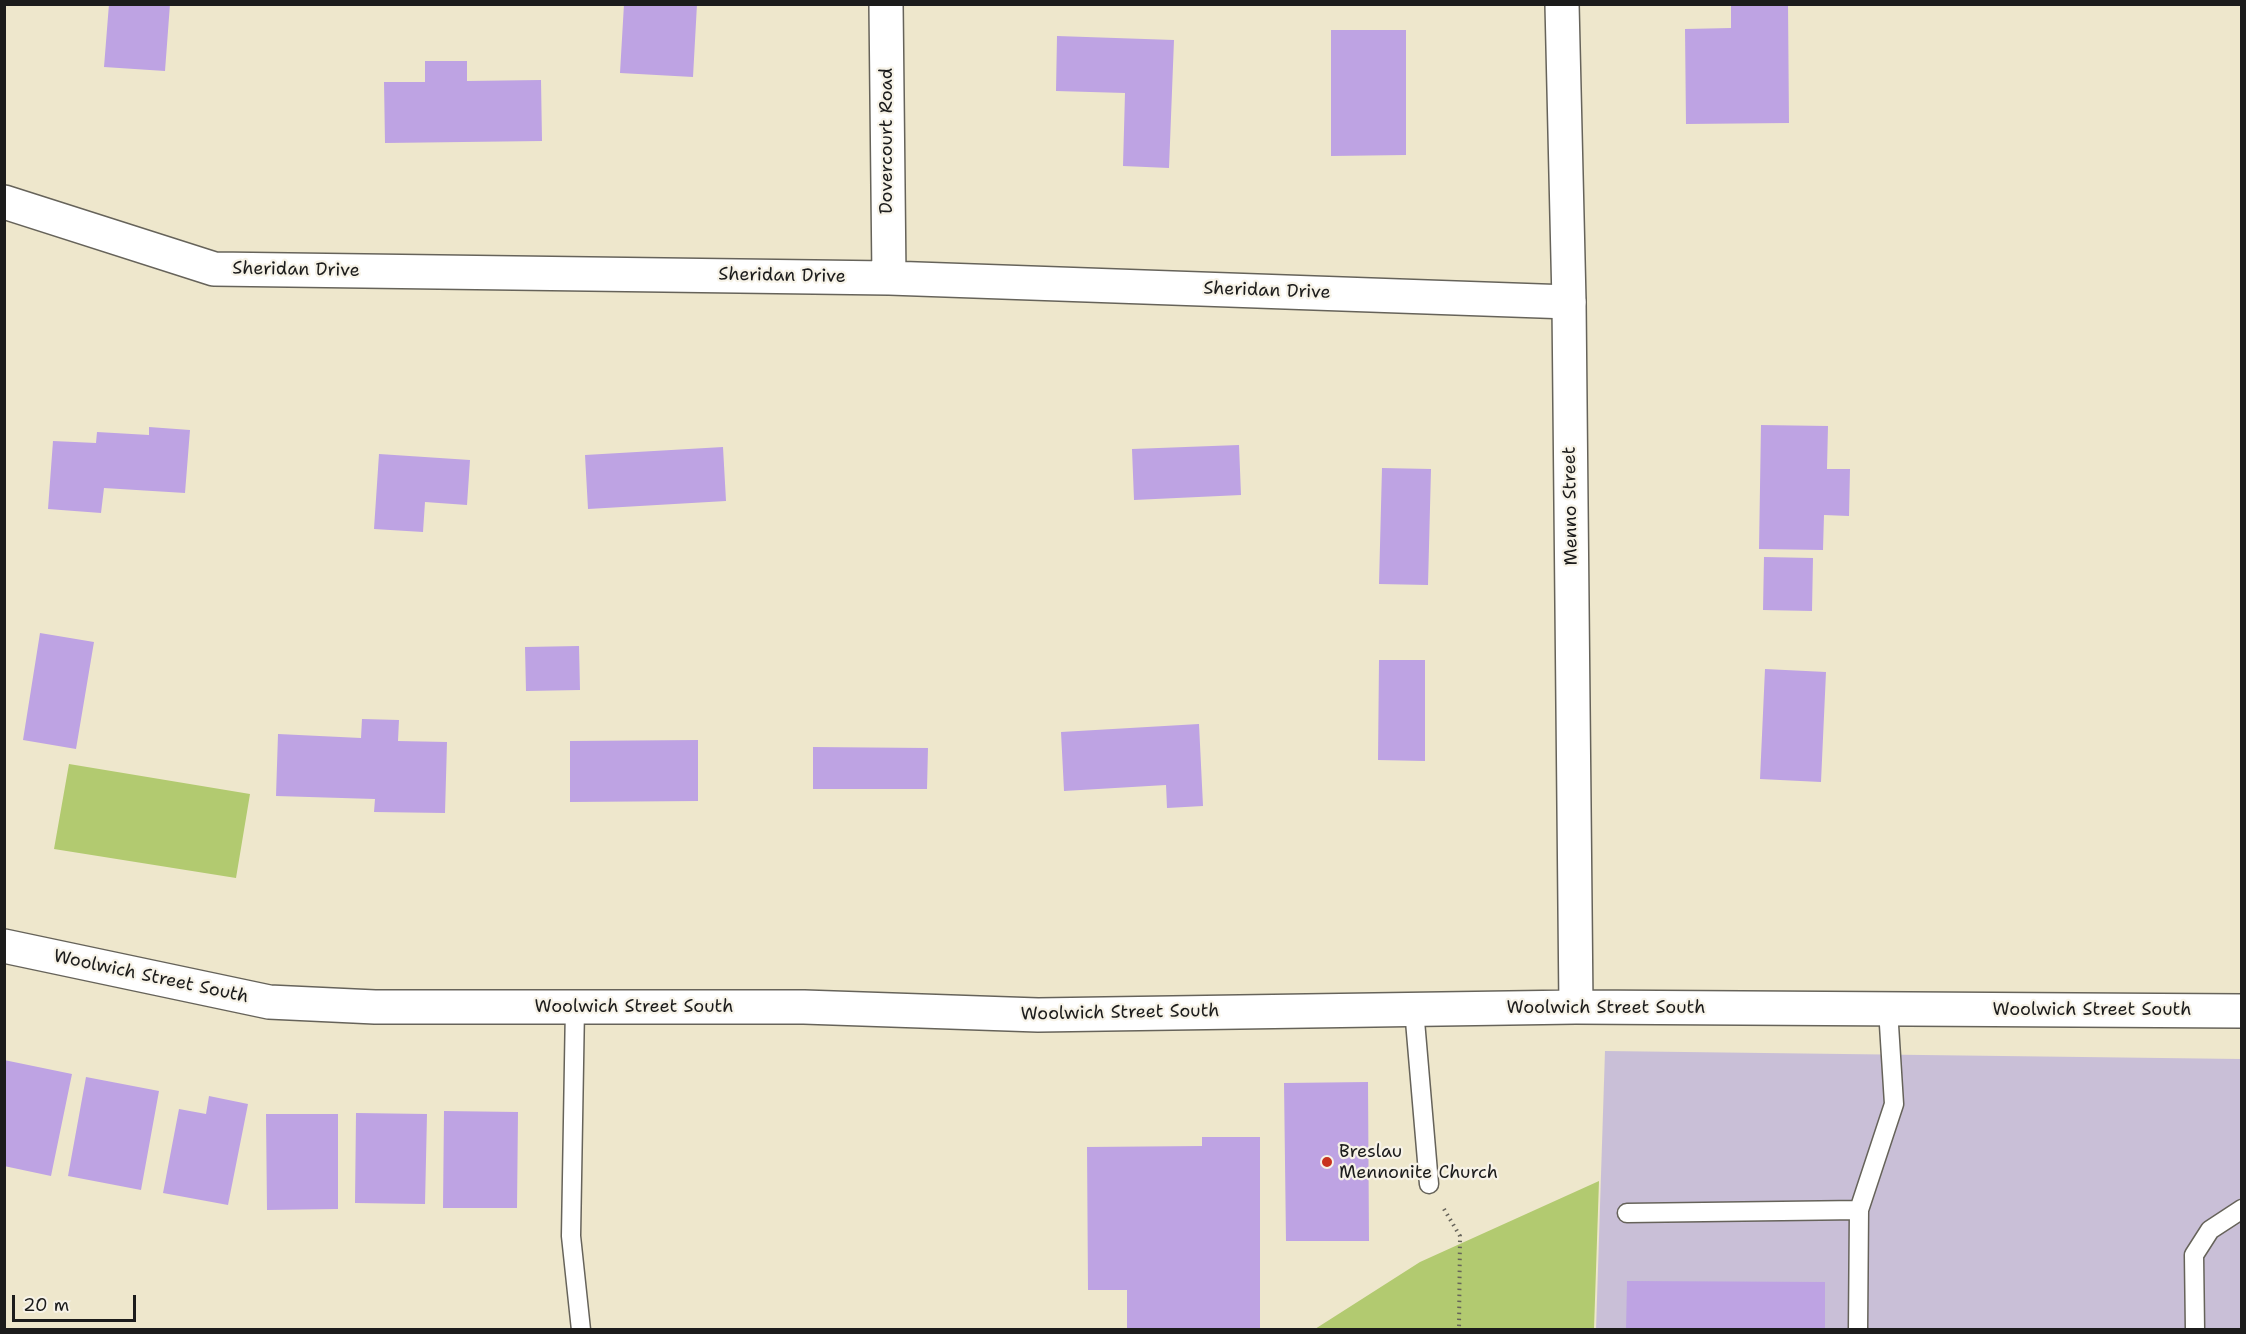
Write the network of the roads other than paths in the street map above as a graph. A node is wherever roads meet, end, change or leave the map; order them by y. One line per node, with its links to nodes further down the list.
1 (886, 4): 4 (street, Dovercourt Road)
2 (1562, 4): 5 (street, Menno Street)
3 (4, 202): 4 (street, Sheridan Drive)
4 (889, 278): 5 (street, Sheridan Drive)
5 (1569, 302): 8 (street, Menno Street)
6 (4, 946): 7 (street, Woolwich Street South)
7 (575, 1006): 9 (street, Woolwich Street South); 16 (lane)
8 (1576, 1006): 9 (street, Woolwich Street South); 10 (street, Woolwich Street South)
9 (1414, 1009): 12 (lane)
10 (1888, 1009): 11 (street, Woolwich Street South); 14 (lane)
11 (2241, 1011)
12 (1429, 1184)
13 (2241, 1209): 18 (lane)
14 (1859, 1210): 15 (lane); 17 (lane)
15 (1627, 1212)
16 (581, 1329)
17 (1858, 1329)
18 (2195, 1329)

